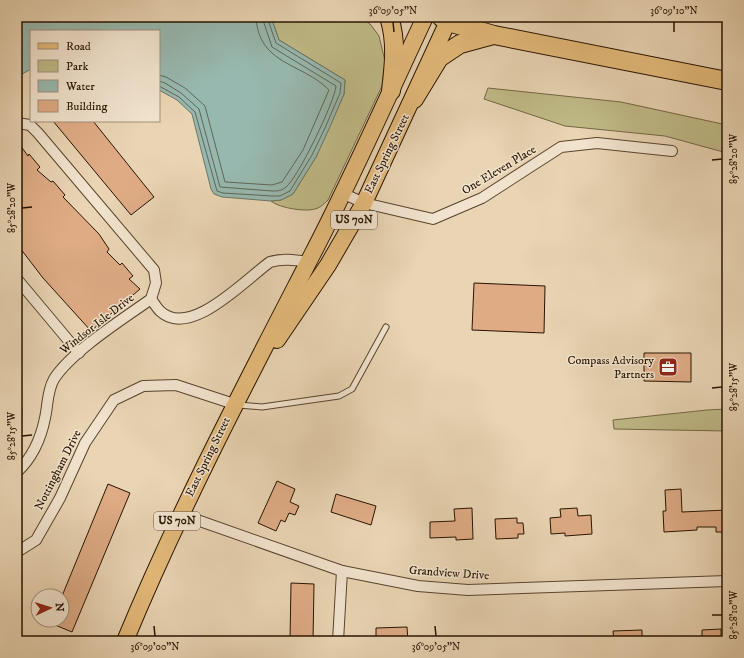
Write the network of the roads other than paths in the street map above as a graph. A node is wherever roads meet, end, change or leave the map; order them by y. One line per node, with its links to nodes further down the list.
1 (389, 17): 6 (highway)
2 (425, 17): 6 (main road, East Spring Street / US 70N)
3 (447, 19): 4 (highway); 7 (main road, East Spring Street / US 70N)
4 (494, 35): 5 (highway); 7 (highway)
5 (727, 81)
6 (391, 90): 10 (main road, East Spring Street / US 70N)
7 (414, 99): 11 (main road, East Spring Street / US 70N)
8 (17, 123): 14 (street)
9 (672, 151): 11 (street, One Eleven Place)
10 (342, 193): 11 (street, One Eleven Place); 12 (main road, East Spring Street / US 70N)
11 (364, 203): 17 (main road, East Spring Street / US 70N)
12 (308, 262): 14 (street, Windsor Isle Drive); 17 (main road, East Spring Street / US 70N)
13 (17, 279): 16 (street)
14 (151, 299): 16 (street, Windsor Isle Drive)
15 (386, 327): 17 (lane)
16 (79, 353): 18 (street, Windsor Isle Drive)
17 (234, 404): 19 (main road, East Spring Street / US 70N); 20 (street, Nottingham Drive)
18 (17, 472)
19 (180, 514): 21 (street, Grandview Drive); 23 (main road, East Spring Street / US 70N)
20 (17, 552)
21 (342, 571): 22 (street, Grandview Drive); 24 (street)
22 (727, 581)
23 (125, 641)
24 (338, 641)

